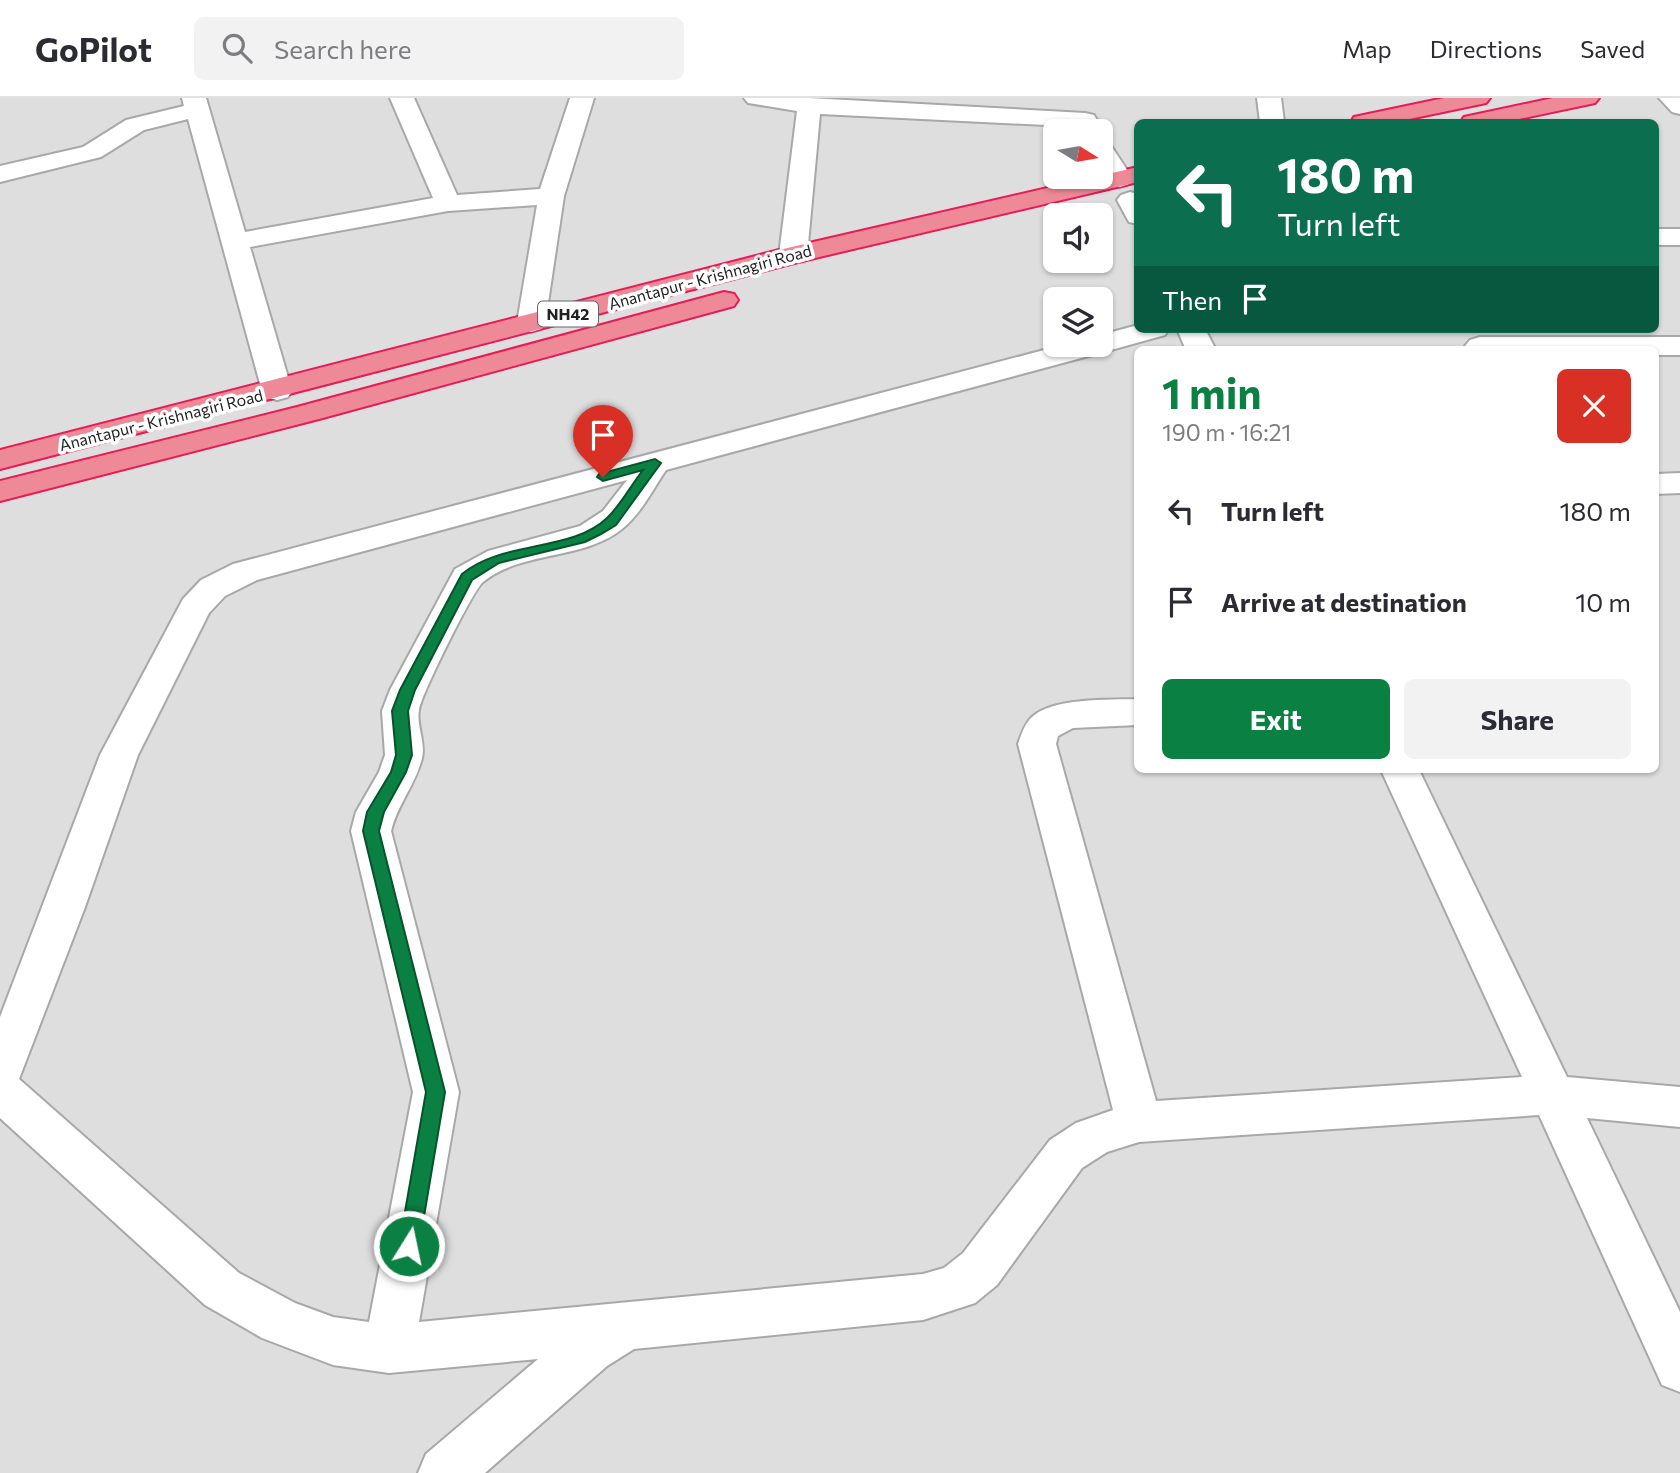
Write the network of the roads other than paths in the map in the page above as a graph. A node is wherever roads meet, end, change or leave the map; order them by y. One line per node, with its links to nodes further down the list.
1 (402, 98): 20 (street)
2 (582, 98): 19 (street)
3 (756, 98): 10 (street)
4 (1269, 98): 13 (street)
5 (1478, 98): 8 (highway)
6 (1587, 98): 15 (highway)
7 (1671, 98): 11 (street)
8 (1441, 102): 14 (highway)
9 (195, 104): 17 (street); 25 (street)
10 (809, 106): 12 (street); 26 (street)
11 (1680, 107)
12 (1086, 116)
13 (1272, 119)
14 (1375, 119)
15 (1488, 119)
16 (1113, 166): 18 (street)
17 (0, 174)
18 (1132, 193): 21 (highway); 26 (highway, Anantapur - Krishnagiri Road / NH42)
19 (551, 196): 20 (street); 27 (street)
20 (448, 203): 25 (street)
21 (1102, 203)
22 (1043, 221): 38 (highway, Anantapur - Krishnagiri Road / NH42)
23 (1659, 237): 24 (street)
24 (1680, 237)
25 (235, 242): 33 (street)
26 (793, 255): 27 (highway, Anantapur - Krishnagiri Road / NH42)
27 (531, 323): 33 (highway, Anantapur - Krishnagiri Road / NH42)
28 (1140, 333): 29 (street)
29 (1113, 340)
30 (1680, 345): 31 (street)
31 (1480, 346)
32 (1050, 357): 35 (street)
33 (277, 391): 34 (highway, Anantapur - Krishnagiri Road / NH42)
34 (0, 460)
35 (655, 463): 41 (street); 47 (street)
36 (1680, 483): 37 (street)
37 (1659, 484)
38 (0, 491)
39 (1134, 712): 45 (street)
40 (1401, 773): 43 (street)
41 (0, 1073)
42 (0, 1090): 47 (street)
43 (1550, 1095): 44 (street); 45 (street); 48 (street)
44 (1680, 1107)
45 (1139, 1122): 46 (street)
46 (624, 1327): 47 (street); 49 (street)
47 (389, 1349)
48 (1680, 1367)
49 (445, 1473)

